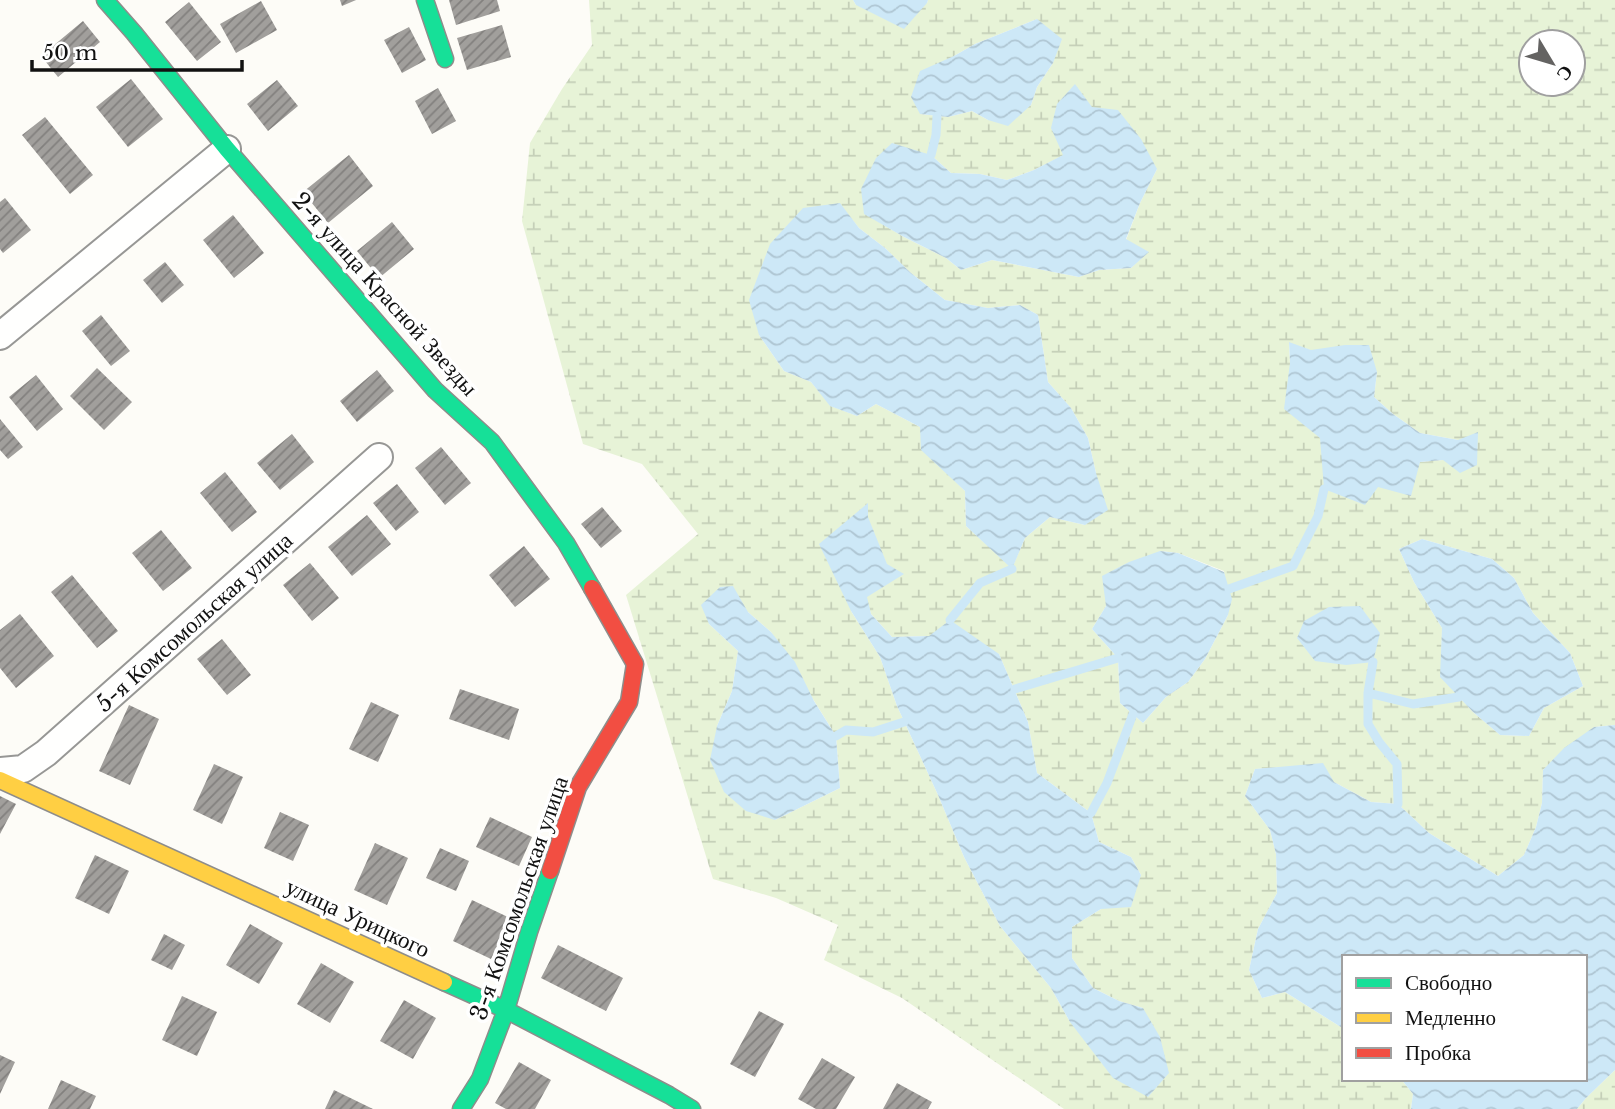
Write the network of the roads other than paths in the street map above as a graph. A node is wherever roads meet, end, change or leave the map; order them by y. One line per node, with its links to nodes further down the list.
1 (105, 0): 4 (street, 2-я улица Красной Звезды)
2 (425, 0): 3 (street)
3 (446, 60)
4 (227, 149): 5 (street); 7 (street, 2-я улица Красной Звезды)
5 (0, 336)
6 (379, 457): 8 (street, 5-я Комсомольская улица)
7 (635, 664): 10 (street, 3-я Комсомольская улица)
8 (0, 771)
9 (0, 780): 10 (street, улица Урицкого)
10 (506, 1010): 11 (street, 3-я Комсомольская улица); 12 (street, улица Урицкого)
11 (461, 1109)
12 (692, 1109)

